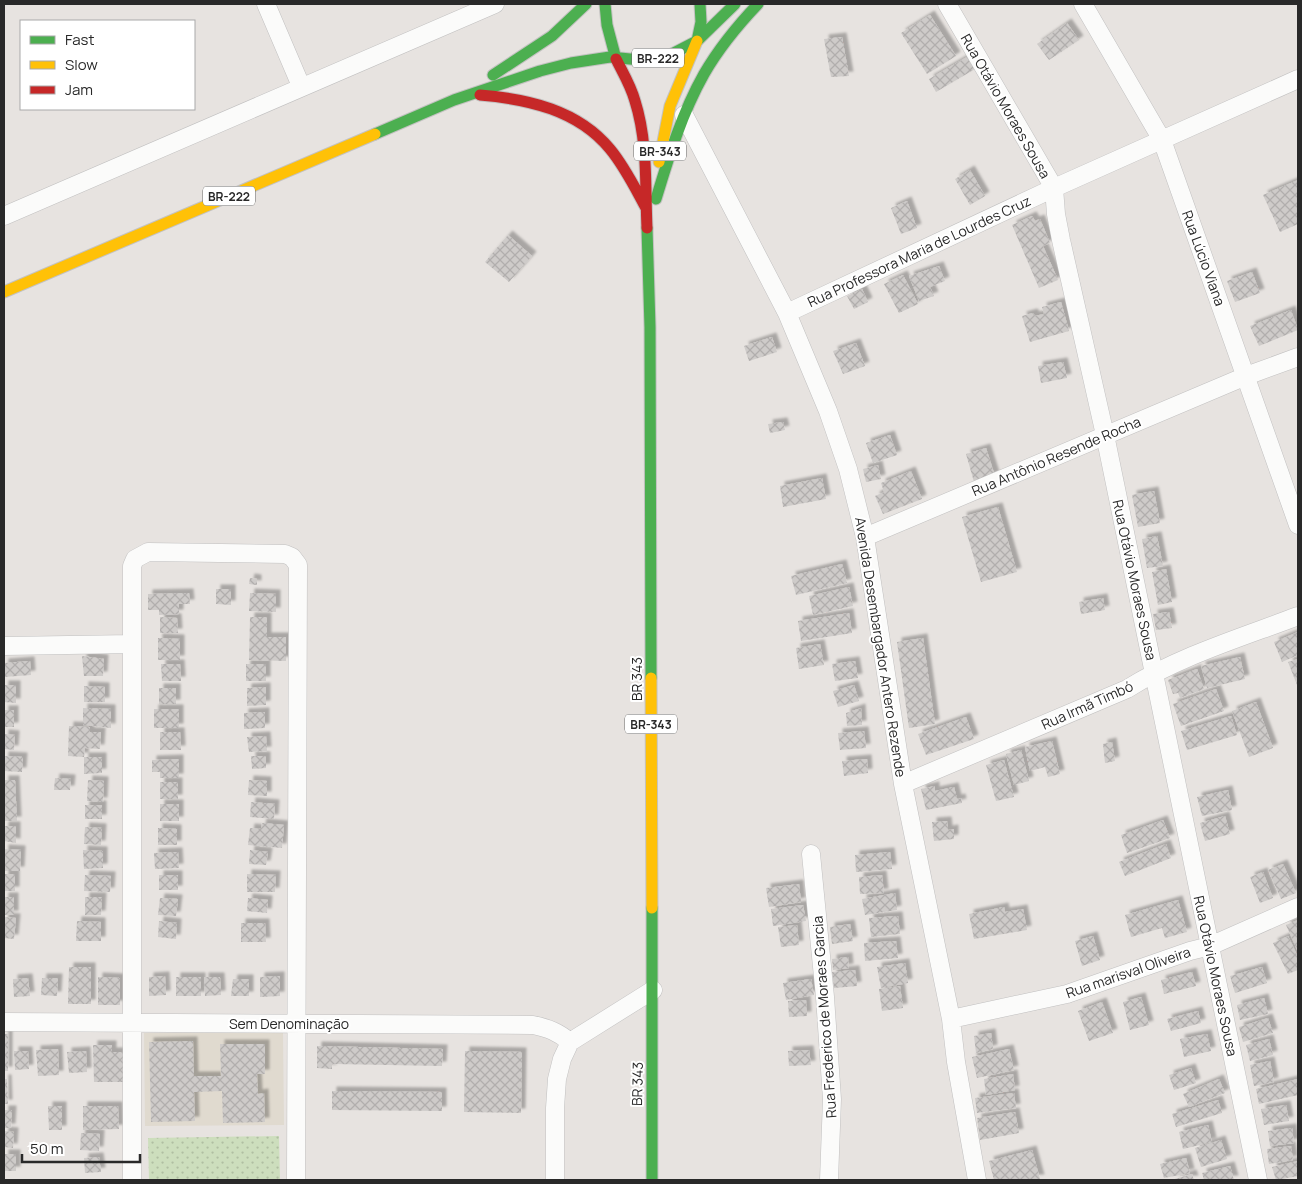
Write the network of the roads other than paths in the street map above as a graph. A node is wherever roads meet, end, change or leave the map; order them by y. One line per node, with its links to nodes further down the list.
1 (266, 4): 13 (street)
2 (495, 4): 13 (street)
3 (586, 4): 15 (main road, BR-222)
4 (605, 4): 11 (main road, BR-343)
5 (700, 4): 10 (main road, BR-343)
6 (735, 4): 10 (main road, BR-222)
7 (758, 4): 16 (main road)
8 (947, 4): 18 (street, Rua Otávio Moraes Sousa)
9 (1082, 4): 17 (street, Rua Lúcio Viana)
10 (697, 41): 11 (main road, BR-222); 19 (main road, BR-343)
11 (616, 59): 14 (main road, BR-222); 20 (main road, BR-343)
12 (1298, 80): 17 (street, Rua Professora Maria de Lourdes Cruz)
13 (301, 86): 21 (street)
14 (469, 95): 15 (main road, BR-222); 20 (main road)
15 (454, 100): 23 (main road, BR-222)
16 (684, 115): 19 (main road); 24 (street, Avenida Desembargador Antero Rezende)
17 (1162, 140): 18 (street, Rua Professora Maria de Lourdes Cruz); 26 (street, Rua Lúcio Viana)
18 (1054, 188): 24 (street, Rua Professora Maria de Lourdes Cruz); 27 (street, Rua Otávio Moraes Sousa)
19 (656, 199): 22 (main road, BR-343)
20 (646, 208): 22 (main road, BR-343)
21 (4, 216)
22 (650, 268): 38 (main road, BR 343 / BR-343)
23 (4, 292)
24 (788, 313): 29 (street, Avenida Desembargador Antero Rezende)
25 (1298, 357): 26 (street, Rua Antônio Resende Rocha)
26 (1246, 376): 27 (street, Rua Antônio Resende Rocha); 28 (street, Rua Lúcio Viana)
27 (1105, 435): 29 (street, Rua Antônio Resende Rocha); 33 (street, Rua Otávio Moraes Sousa)
28 (1298, 525)
29 (865, 538): 34 (street, Avenida Desembargador Antero Rezende)
30 (1298, 616): 33 (street, Rua Irmã Timbó)
31 (132, 644): 32 (street); 41 (street); 42 (street)
32 (4, 646)
33 (1154, 672): 34 (street, Rua Irmã Timbó); 37 (street, Rua Otávio Moraes Sousa)
34 (904, 784): 39 (street, Avenida Desembargador Antero Rezende)
35 (811, 854): 48 (street, Rua Frederico de Moraes Garcia)
36 (1298, 907): 37 (street, Rua marisval Oliveira)
37 (1210, 946): 39 (street, Rua marisval Oliveira); 50 (street, Rua Otávio Moraes Sousa)
38 (653, 990): 43 (street); 47 (main road, BR 343 / BR-343)
39 (951, 1019): 49 (street, Avenida Desembargador Antero Rezende)
40 (4, 1022): 41 (street, Sem Denominação)
41 (132, 1023): 42 (street, Sem Denominação); 44 (street)
42 (296, 1023): 43 (street, Sem Denominação); 45 (street)
43 (570, 1042): 46 (street)
44 (132, 1180)
45 (296, 1180)
46 (555, 1180)
47 (652, 1180)
48 (829, 1180)
49 (977, 1180)
50 (1258, 1180)

